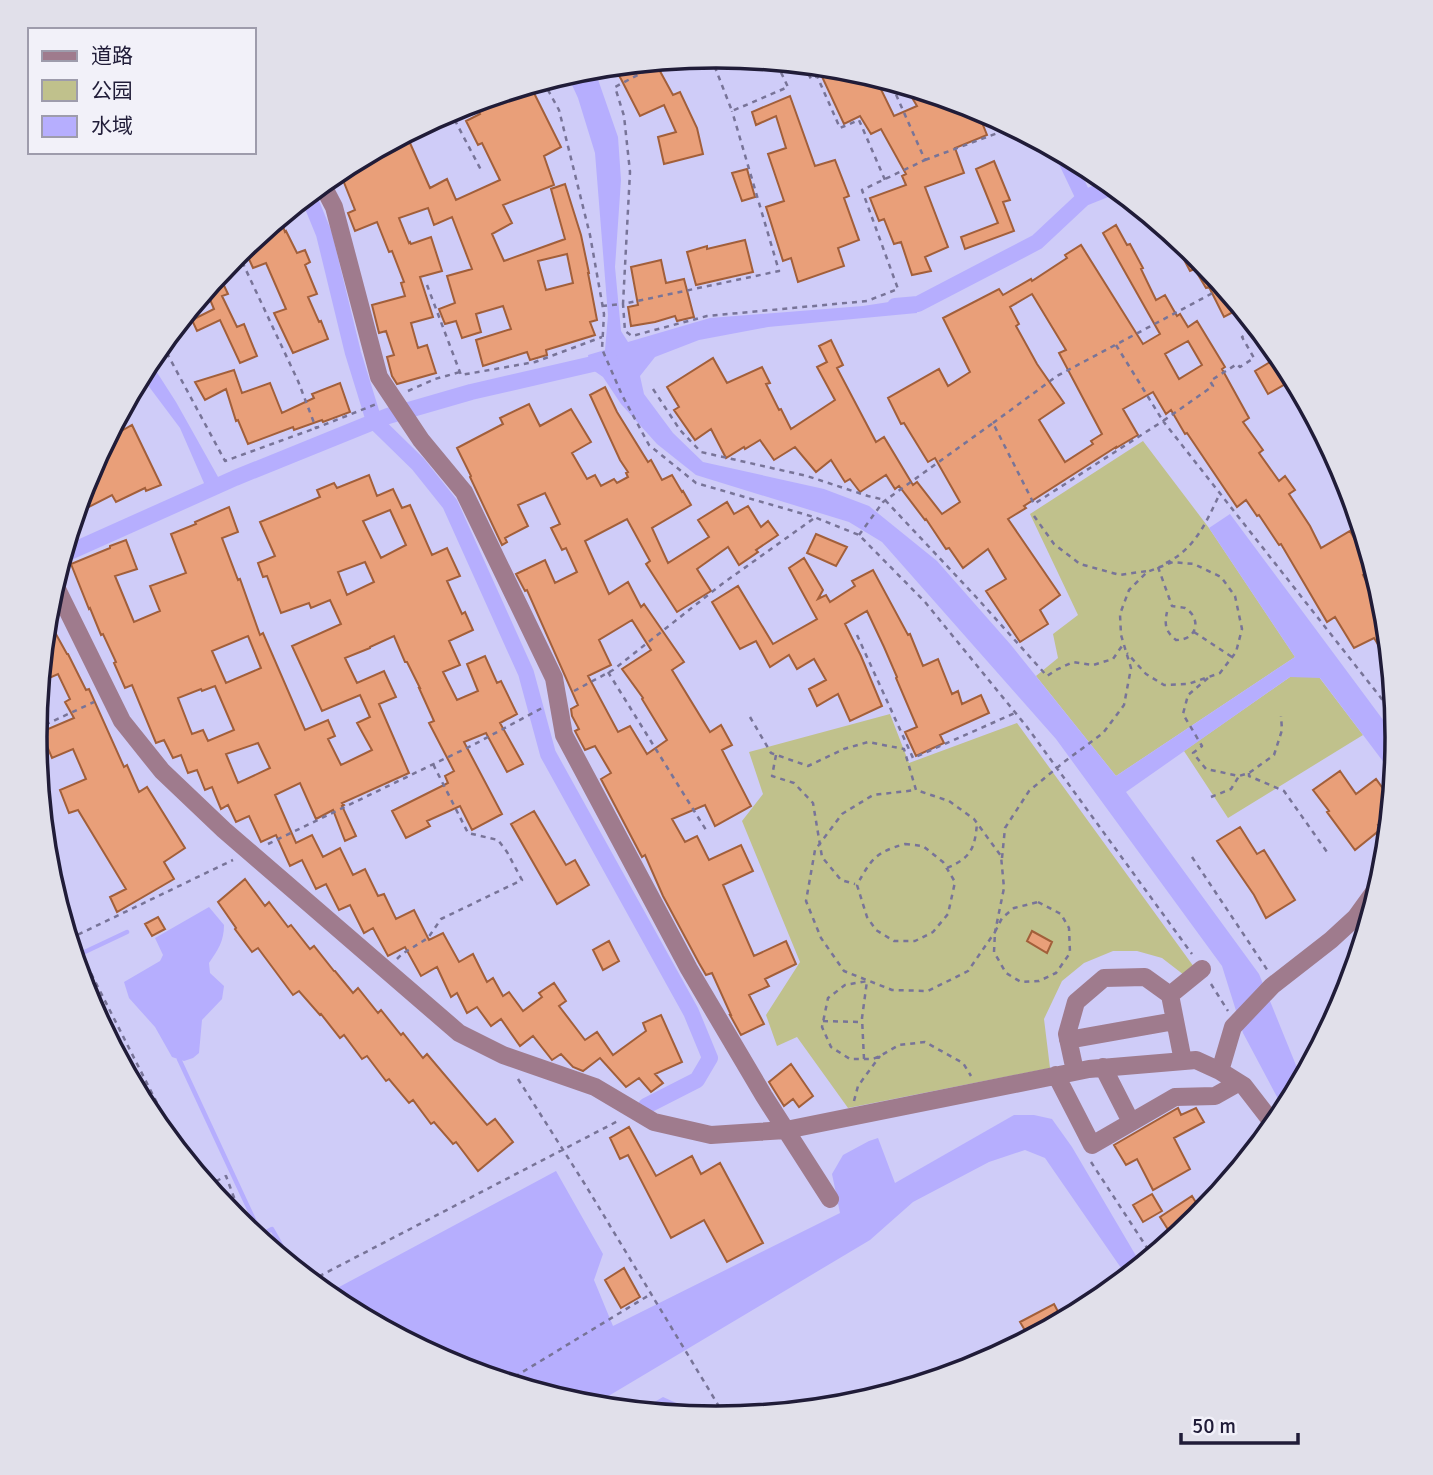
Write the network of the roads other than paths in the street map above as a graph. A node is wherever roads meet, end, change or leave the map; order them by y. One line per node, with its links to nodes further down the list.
1 (327, 194): 16 (street)
2 (62, 599): 16 (street)
3 (1364, 906): 11 (street)
4 (1202, 969): 5 (street)
5 (1170, 995): 6 (street); 7 (street)
6 (1175, 1021): 7 (street); 8 (street)
7 (1068, 1040): 10 (street)
8 (1183, 1061): 9 (street); 11 (street)
9 (1102, 1067): 10 (street); 15 (street)
10 (1074, 1071): 12 (street)
11 (1220, 1071): 13 (street)
12 (1056, 1075): 15 (street); 16 (street)
13 (1238, 1083): 14 (street); 15 (street)
14 (1268, 1116)
15 (1131, 1122)
16 (786, 1130): 17 (street)
17 (830, 1199)

